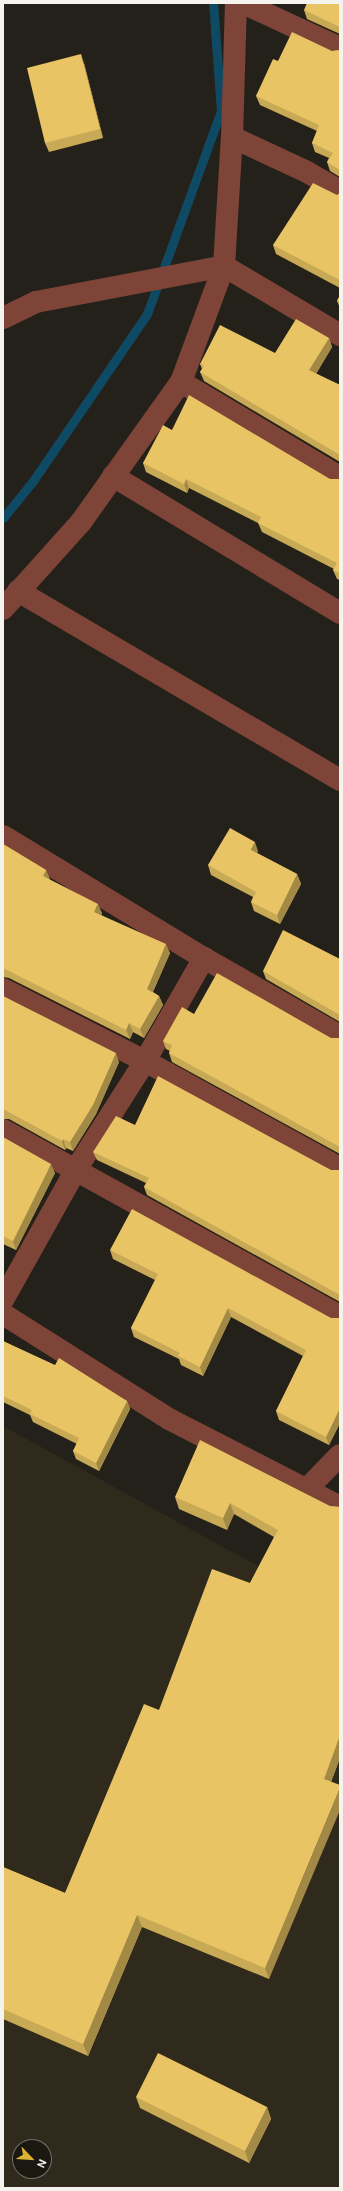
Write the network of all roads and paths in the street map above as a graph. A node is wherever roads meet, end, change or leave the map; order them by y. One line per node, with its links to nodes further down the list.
1 (236, 3): 4 (street)
2 (243, 3): 3 (street)
3 (340, 48)
4 (232, 137): 5 (street); 6 (street)
5 (340, 191)
6 (224, 266): 7 (street); 8 (street); 9 (street)
7 (3, 318)
8 (340, 336)
9 (180, 382): 10 (street); 11 (street)
10 (113, 476): 12 (street); 14 (street)
11 (340, 477)
12 (18, 591): 13 (street); 15 (street)
13 (3, 609)
14 (340, 613)
15 (340, 780)
16 (3, 836): 17 (street)
17 (204, 958): 19 (street); 20 (street)
18 (3, 989): 20 (street)
19 (340, 1036)
20 (144, 1062): 22 (street); 23 (street)
21 (3, 1130): 23 (street)
22 (340, 1168)
23 (75, 1170): 24 (street); 26 (street)
24 (3, 1300)
25 (3, 1314): 28 (street)
26 (340, 1316)
27 (340, 1455): 28 (street)
28 (307, 1489): 29 (street)
29 (340, 1507)

